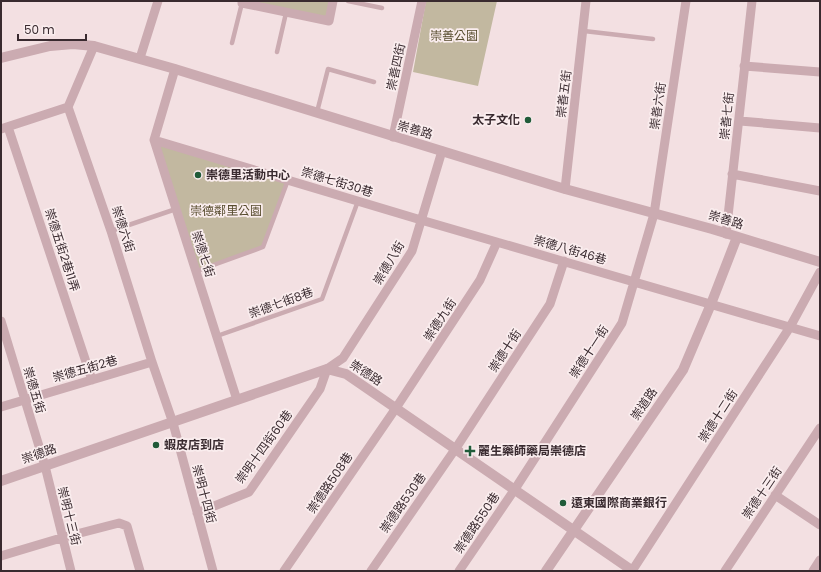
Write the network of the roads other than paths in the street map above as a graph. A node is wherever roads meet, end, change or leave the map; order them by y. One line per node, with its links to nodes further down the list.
1 (158, 1): 17 (street)
2 (333, 1): 10 (street)
3 (348, 1): 9 (lane)
4 (422, 1): 27 (street, 崇善四街)
5 (586, 1): 11 (street, 崇善五街)
6 (686, 1): 36 (street, 崇善六街)
7 (752, 1): 18 (street, 崇善七街)
8 (242, 2): 10 (street); 13 (lane)
9 (382, 8)
10 (286, 13): 15 (lane)
11 (584, 31): 12 (lane); 32 (street, 崇善五街)
12 (653, 40)
13 (232, 43)
14 (94, 46): 16 (street, 崇善路); 17 (street, 崇善路); 22 (street)
15 (277, 52)
16 (1, 58)
17 (140, 58): 19 (street, 崇善路)
18 (744, 66): 20 (street); 24 (street, 崇善七街)
19 (176, 68): 23 (street, 崇善路); 28 (street)
20 (820, 72)
21 (374, 82): 23 (lane)
22 (68, 107): 25 (street); 38 (street, 崇德六街)
23 (317, 113): 27 (street, 崇善路)
24 (740, 121): 26 (street); 30 (street, 崇善七街)
25 (5, 128): 54 (street, 崇德五街2巷11弄)
26 (820, 128)
27 (393, 137): 29 (street, 崇善路)
28 (154, 140): 31 (street, 崇德七街30巷); 35 (street, 崇德七街)
29 (442, 151): 32 (street, 崇善路); 37 (street, 崇德八街)
30 (732, 174): 33 (street); 39 (street, 崇善七街)
31 (288, 180): 34 (street, 崇德七街30巷); 44 (lane)
32 (565, 189): 36 (street, 崇善路)
33 (820, 191)
34 (358, 201): 37 (street, 崇德七街30巷); 50 (lane, 崇德七街8巷)
35 (176, 209): 38 (lane); 44 (street, 崇德七街)
36 (654, 214): 39 (street, 崇善路); 46 (street, 崇德十一街)
37 (422, 220): 41 (street, 崇德八街46巷); 53 (street, 崇德八街)
38 (111, 231): 52 (street, 崇德六街)
39 (726, 234): 40 (street, 崇善路)
40 (737, 237): 43 (street, 崇善路); 47 (street, 崇道路)
41 (497, 242): 42 (street, 崇德八街46巷); 58 (street, 崇德九街)
42 (564, 261): 46 (street, 崇德八街46巷); 61 (street, 崇德十街)
43 (820, 262)
44 (196, 272): 50 (street, 崇德七街)
45 (820, 272): 49 (street, 崇德十二街)
46 (634, 282): 47 (street, 崇德八街46巷); 64 (street, 崇德十一街)
47 (711, 304): 49 (street, 崇德八街46巷); 68 (street, 崇道路)
48 (1, 322): 55 (street, 崇德五街)
49 (790, 327): 51 (street, 崇德八街46巷); 79 (street, 崇德十二街)
50 (218, 336): 56 (street, 崇德七街)
51 (820, 336)
52 (152, 362): 54 (street, 崇德五街2巷); 59 (street, 崇德六街)
53 (327, 369): 56 (street, 崇德路); 58 (street, 崇德路); 66 (street, 崇明十四街60巷)
54 (92, 380): 55 (street, 崇德五街2巷)
55 (25, 399): 57 (street, 崇德五街2巷); 62 (street, 崇德五街)
56 (237, 400): 59 (street, 崇德路)
57 (1, 407)
58 (396, 408): 61 (street, 崇德路); 75 (street, 崇德路508巷)
59 (173, 423): 62 (street, 崇德路); 66 (street, 崇明十四街)
60 (820, 428): 65 (street, 崇德十三街)
61 (456, 448): 64 (street, 崇德路); 76 (street, 崇德路530巷)
62 (45, 466): 63 (street, 崇德路); 69 (street, 崇明十三街)
63 (1, 481)
64 (515, 489): 68 (street, 崇德路); 77 (street, 崇德路550巷)
65 (775, 495): 67 (street); 80 (street, 崇德十三街)
66 (197, 513): 74 (street, 崇明十四街)
67 (820, 525)
68 (574, 529): 78 (street, 崇道路); 79 (street, 崇德路)
69 (61, 538): 70 (street); 72 (street, 崇明十三街); 73 (street)
70 (1, 556)
71 (820, 560): 81 (street)
72 (71, 571)
73 (140, 571)
74 (212, 571)
75 (284, 571)
76 (371, 571)
77 (459, 571)
78 (546, 571)
79 (632, 571)
80 (725, 571)
81 (813, 571)

